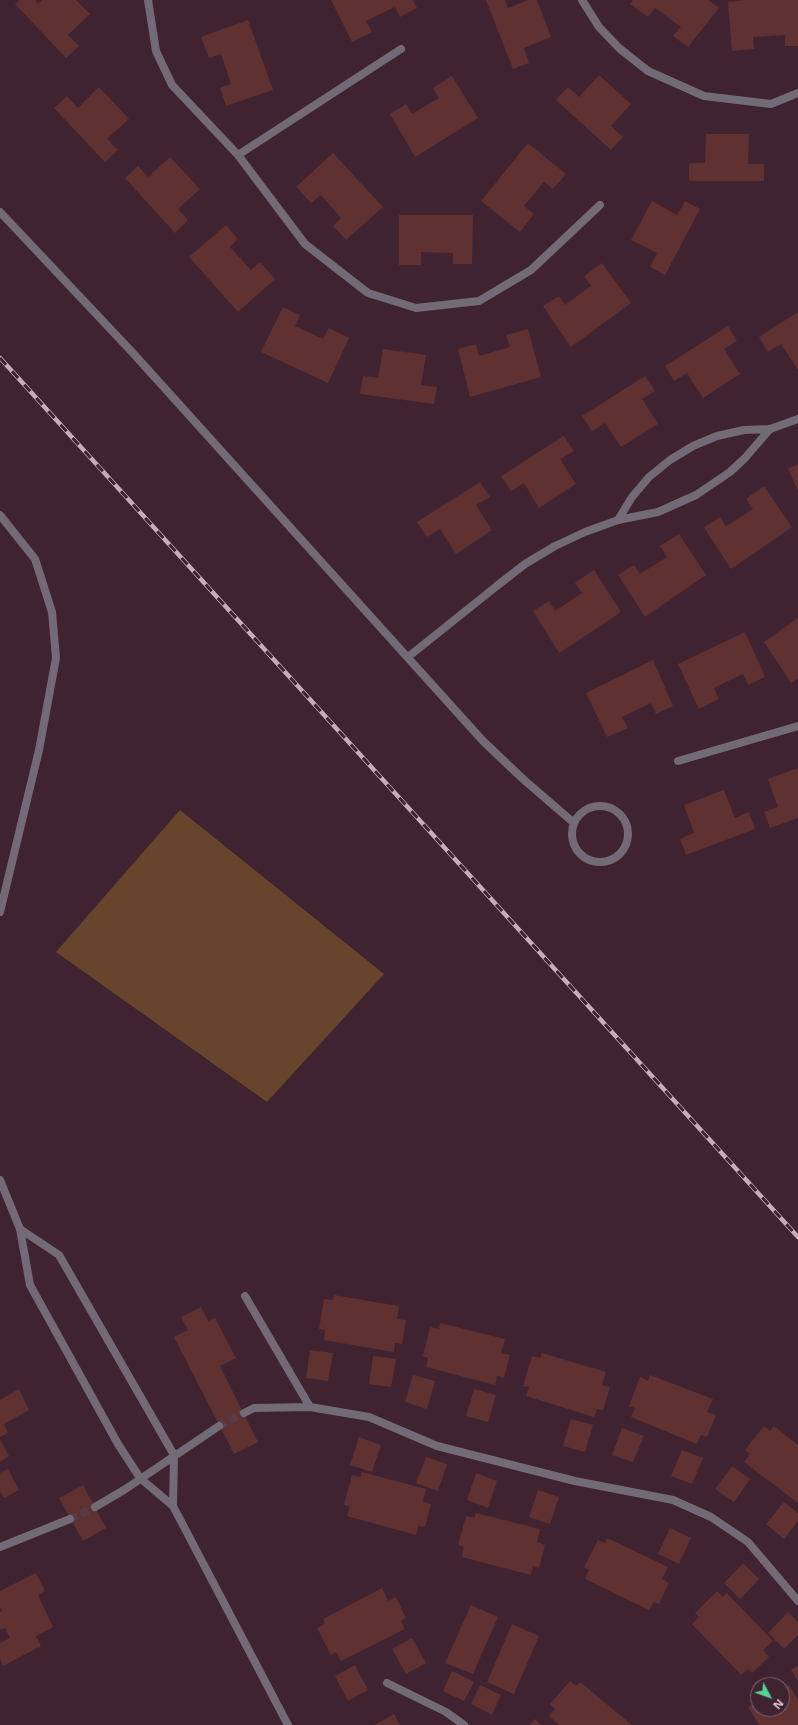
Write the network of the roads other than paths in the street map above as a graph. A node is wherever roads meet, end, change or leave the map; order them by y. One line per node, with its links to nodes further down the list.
1 (148, 0): 5 (street)
2 (582, 0): 4 (street)
3 (401, 49): 5 (street)
4 (798, 93)
5 (238, 155): 6 (street)
6 (600, 205)
7 (0, 212): 12 (street)
8 (798, 419): 9 (street)
9 (770, 429): 11 (street); 11 (street)
10 (0, 515): 16 (street)
11 (618, 520): 12 (street)
12 (408, 657): 15 (street)
13 (798, 726): 14 (street)
14 (678, 761)
15 (574, 823): 15 (street)
16 (0, 912)
17 (0, 1180): 18 (street)
18 (20, 1229): 23 (street); 24 (street)
19 (244, 1296): 20 (street)
20 (310, 1407): 21 (street); 29 (street)
21 (244, 1413)
22 (219, 1426): 23 (street)
23 (174, 1455): 24 (street); 25 (street)
24 (140, 1478): 25 (street); 26 (street)
25 (173, 1506): 31 (street)
26 (95, 1507)
27 (70, 1519): 28 (street)
28 (0, 1547)
29 (798, 1601)
30 (387, 1684): 32 (street)
31 (288, 1725)
32 (464, 1725)

